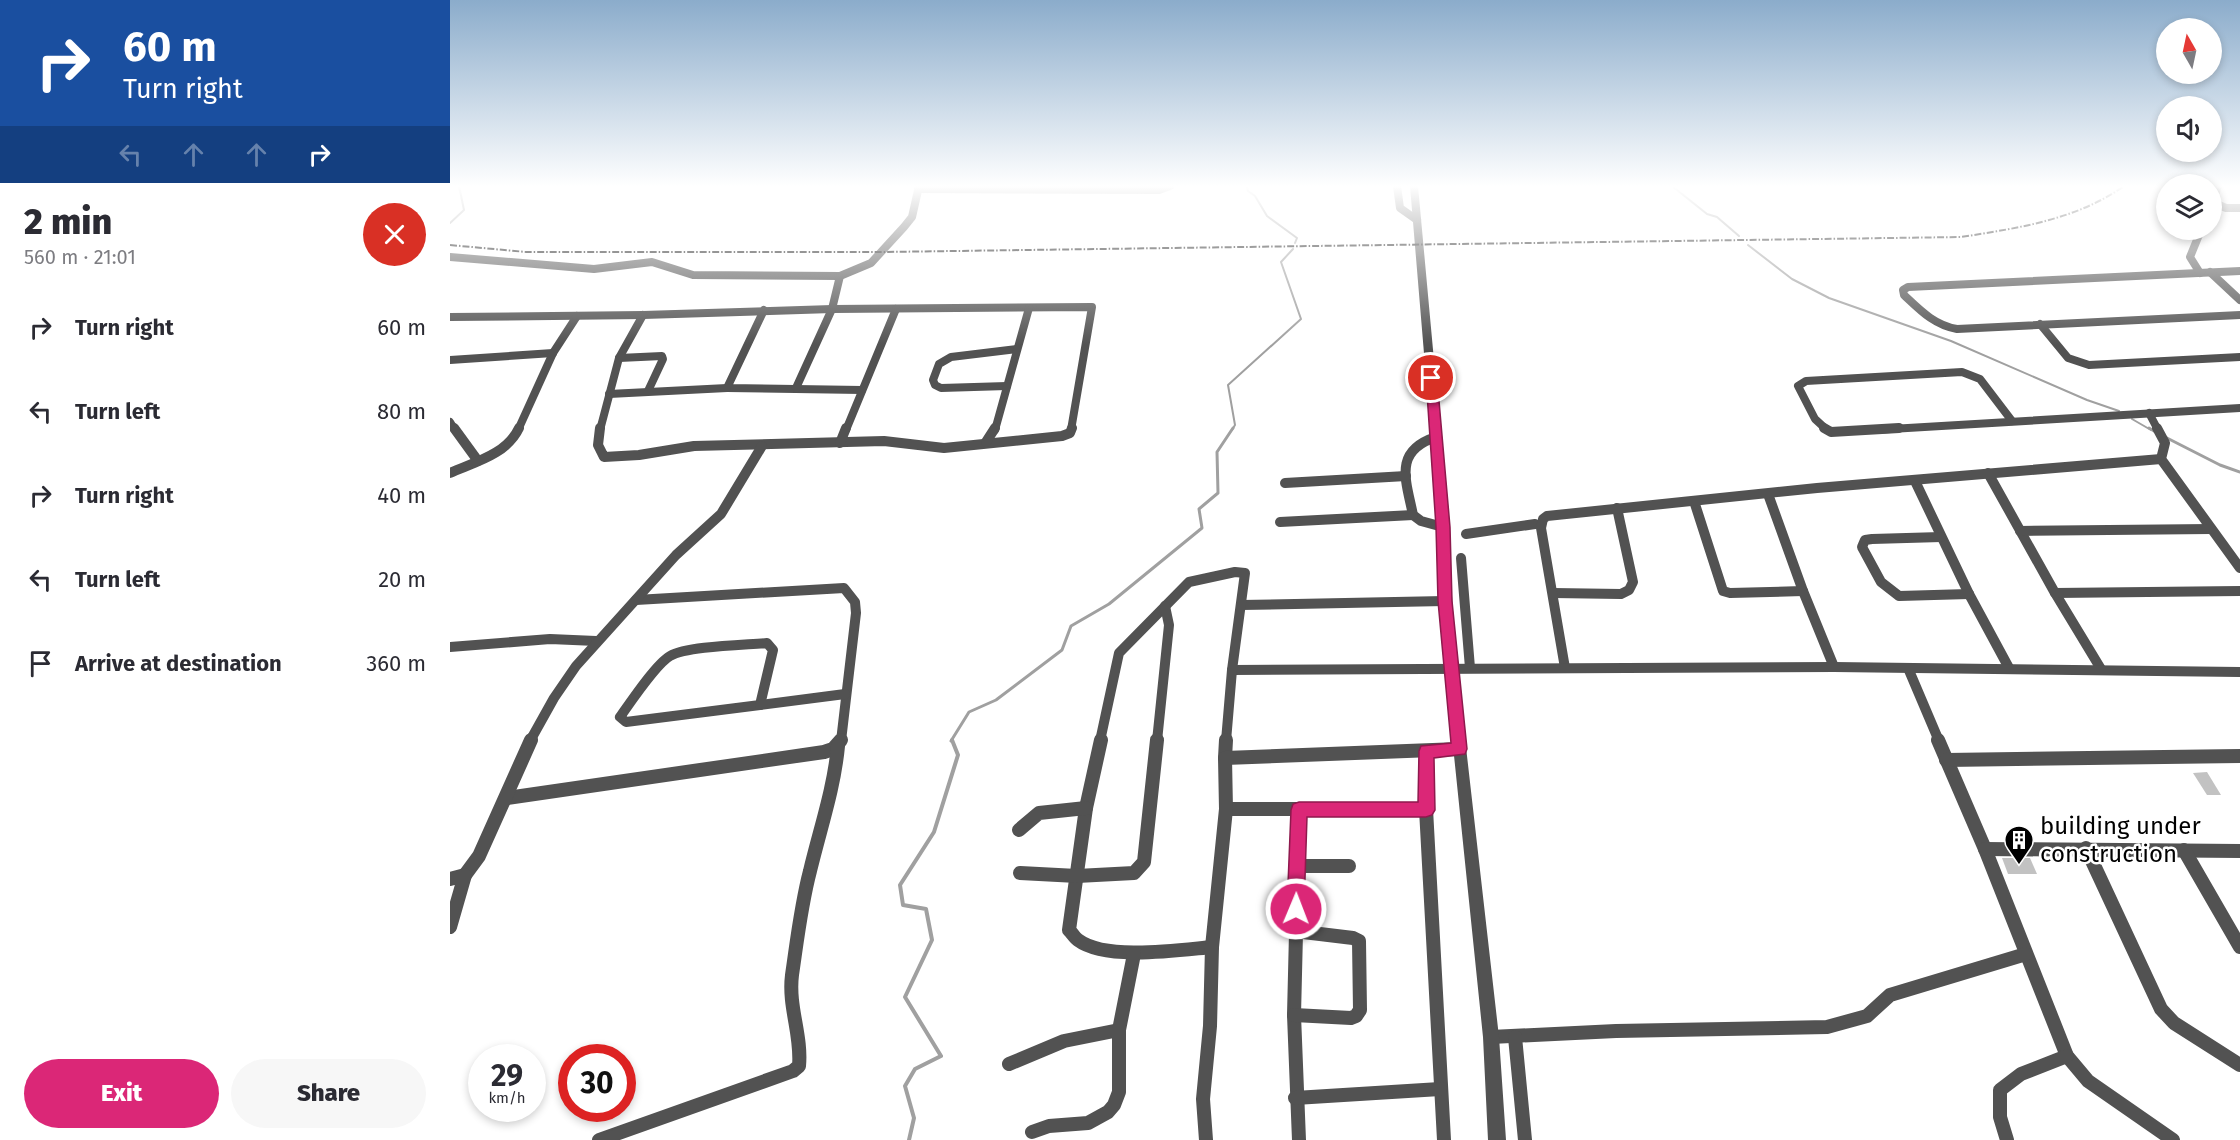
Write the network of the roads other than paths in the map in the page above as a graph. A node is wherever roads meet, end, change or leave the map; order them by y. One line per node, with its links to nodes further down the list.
1 (893, 239): 7 (street)
2 (1420, 239): 34 (street)
3 (2197, 240): 6 (street)
4 (450, 257): 7 (street)
5 (2240, 271): 6 (street)
6 (2205, 273): 8 (street); 17 (street)
7 (840, 276): 10 (street)
8 (2240, 300)
9 (1029, 308): 11 (street); 18 (street); 35 (street)
10 (832, 309): 11 (street); 12 (street); 25 (street)
11 (896, 309): 26 (street)
12 (764, 310): 13 (street); 24 (street)
13 (643, 315): 15 (street); 21 (street)
14 (2240, 315): 17 (street)
15 (577, 316): 16 (street); 19 (street)
16 (450, 317)
17 (2040, 324): 20 (street)
18 (1017, 349): 23 (street); 23 (street)
19 (553, 353): 22 (street); 40 (street)
20 (2240, 357)
21 (620, 358): 27 (street); 28 (street)
22 (450, 360)
23 (1007, 386): 33 (street)
24 (727, 388): 25 (street); 27 (street)
25 (796, 388): 26 (street)
26 (862, 390): 37 (street)
27 (648, 391): 28 (street)
28 (609, 394): 38 (street)
29 (2240, 408): 30 (street)
30 (2149, 413): 31 (street); 39 (street)
31 (2012, 421): 31 (street)
32 (450, 422): 40 (street)
33 (994, 429): 35 (street); 36 (street)
34 (1436, 437): 43 (street); 52 (street)
35 (1005, 440): 36 (street)
36 (986, 442): 37 (street)
37 (840, 443): 38 (street)
38 (762, 446): 64 (street)
39 (2161, 459): 42 (street); 53 (street)
40 (478, 461): 41 (street)
41 (450, 473)
42 (1988, 473): 44 (street); 54 (street)
43 (1406, 476): 45 (street); 49 (street)
44 (1915, 481): 46 (street); 56 (street)
45 (1285, 483)
46 (1768, 494): 47 (street); 59 (street)
47 (1694, 501): 48 (street); 59 (street)
48 (1617, 508): 61 (street); 61 (street)
49 (1413, 515): 50 (street); 52 (street)
50 (1280, 522)
51 (1535, 524): 55 (street)
52 (1443, 527): 65 (street)
53 (2211, 530): 54 (street); 58 (street)
54 (2020, 531): 62 (street)
55 (1466, 534)
56 (1941, 537): 63 (street); 63 (street)
57 (1461, 558): 72 (street)
58 (2240, 568)
59 (1803, 591): 70 (street)
60 (2240, 591): 62 (street)
61 (1553, 593): 73 (street)
62 (2055, 593): 76 (street)
63 (1969, 594): 75 (street)
64 (636, 600): 68 (street); 79 (street)
65 (1445, 601): 66 (street); 71 (street)
66 (1241, 605): 67 (street); 77 (street)
67 (1165, 606): 88 (street); 101 (street)
68 (596, 642): 69 (street); 87 (street)
69 (450, 647)
70 (1834, 667): 73 (street); 74 (street)
71 (1451, 668): 72 (street); 77 (street); 82 (street)
72 (1470, 668): 73 (street)
73 (1565, 668)
74 (1908, 668): 75 (street); 86 (street)
75 (2009, 668): 76 (street)
76 (2101, 669): 78 (street)
77 (1232, 670): 85 (street)
78 (2240, 672)
79 (845, 694): 80 (street); 81 (street)
80 (760, 705): 80 (street)
81 (838, 746): 87 (street); 119 (street)
82 (1460, 749): 83 (street); 111 (street)
83 (1427, 751): 85 (street); 91 (street)
84 (2240, 756): 86 (street)
85 (1225, 758): 89 (street)
86 (1946, 760): 94 (street)
87 (507, 798): 100 (street)
88 (1086, 808): 92 (street); 101 (street)
89 (1226, 809): 90 (street); 105 (street)
90 (1299, 810): 91 (street); 97 (street)
91 (1426, 810): 116 (street)
92 (1019, 830)
93 (2086, 848): 94 (street); 95 (street); 115 (street)
94 (1985, 849): 108 (street)
95 (2184, 850): 96 (street); 106 (street)
96 (2240, 852)
97 (1296, 866): 98 (street); 104 (street)
98 (1349, 866)
99 (1020, 873): 101 (street)
100 (465, 875): 102 (street); 103 (street)
101 (1077, 876): 107 (street)
102 (450, 879)
103 (450, 927)
104 (1295, 931): 109 (street); 109 (street)
105 (1212, 947): 107 (street); 120 (street)
106 (2240, 947)
107 (1134, 954): 110 (street)
108 (2026, 954): 112 (street); 113 (street)
109 (1294, 1015): 117 (street)
110 (1119, 1030): 114 (street); 118 (street)
111 (1491, 1037): 112 (street); 123 (street)
112 (1515, 1037): 124 (street)
113 (2067, 1056): 125 (street); 126 (street)
114 (1009, 1064)
115 (2240, 1065)
116 (1440, 1089): 117 (street); 122 (street)
117 (1296, 1098): 121 (street)
118 (1032, 1132)
119 (599, 1140)
120 (1206, 1140)
121 (1299, 1140)
122 (1444, 1140)
123 (1497, 1140)
124 (1525, 1140)
125 (2007, 1140)
126 (2173, 1140)

